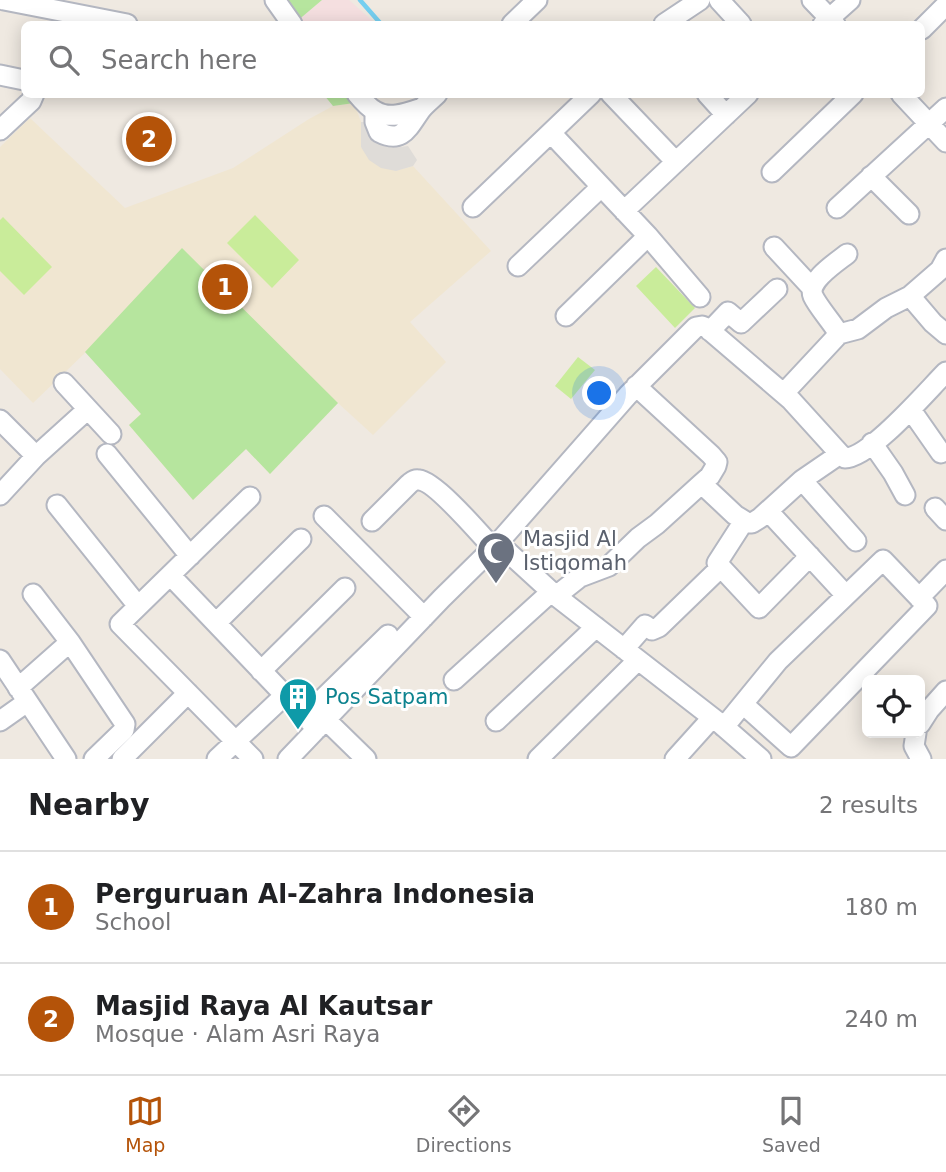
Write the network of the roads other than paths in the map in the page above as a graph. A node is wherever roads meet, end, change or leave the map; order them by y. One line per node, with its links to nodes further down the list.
1 (4, 0): 9 (street)
2 (275, 0): 10 (street)
3 (537, 0): 11 (street)
4 (700, 0): 12 (street)
5 (719, 0): 13 (street)
6 (812, 0): 14 (street)
7 (850, 0): 15 (street)
8 (946, 5): 16 (street)
9 (112, 21)
10 (290, 21)
11 (515, 21)
12 (668, 21)
13 (738, 21)
14 (828, 21)
15 (830, 21)
16 (925, 26)
17 (0, 75): 18 (street)
18 (21, 79)
19 (32, 98): 31 (street)
20 (361, 98): 21 (street)
21 (433, 98)
22 (587, 98): 32 (street)
23 (615, 98): 34 (street)
24 (711, 98): 29 (street)
25 (744, 98): 29 (street)
26 (849, 98): 35 (street)
27 (905, 98): 30 (street)
28 (946, 108): 30 (street)
29 (726, 115): 34 (street)
30 (929, 123): 33 (street); 36 (street)
31 (0, 130)
32 (551, 133): 37 (street); 38 (street)
33 (946, 142)
34 (676, 162): 40 (street)
35 (772, 172)
36 (872, 176): 39 (street); 41 (street)
37 (601, 187): 40 (street); 46 (street)
38 (473, 207)
39 (837, 208)
40 (624, 211): 42 (street)
41 (909, 214)
42 (648, 236): 49 (street); 51 (street)
43 (774, 247): 47 (street)
44 (847, 254): 47 (street)
45 (946, 260): 50 (street)
46 (518, 266)
47 (812, 288): 53 (street)
48 (777, 289): 52 (street)
49 (700, 296)
50 (910, 296): 53 (street); 54 (street)
51 (566, 316)
52 (710, 331): 57 (street); 58 (street)
53 (839, 334): 58 (street)
54 (946, 334)
55 (946, 372): 60 (street)
56 (64, 383): 59 (street)
57 (636, 386): 69 (street); 80 (street)
58 (784, 393): 66 (street)
59 (88, 409): 62 (street); 67 (street)
60 (911, 410): 63 (street); 64 (street)
61 (0, 420): 67 (street)
62 (111, 434)
63 (872, 443): 66 (street); 71 (street)
64 (941, 453)
65 (107, 454): 81 (street)
66 (840, 454): 68 (street)
67 (36, 456): 70 (street)
68 (802, 480): 74 (street); 79 (street)
69 (702, 484): 77 (street); 89 (street)
70 (0, 495)
71 (905, 495)
72 (250, 497): 81 (street)
73 (57, 505): 91 (street)
74 (768, 511): 77 (street); 82 (street)
75 (324, 516): 92 (street)
76 (372, 521): 80 (street)
77 (744, 521): 83 (street)
78 (301, 539): 93 (street)
79 (856, 541)
80 (495, 545): 89 (street); 92 (street)
81 (190, 556): 85 (street)
82 (810, 556): 83 (street); 87 (street)
83 (721, 567): 97 (street)
84 (946, 570): 90 (street)
85 (170, 575): 91 (street); 93 (street)
86 (345, 587): 99 (street)
87 (841, 590)
88 (33, 594): 96 (street)
89 (554, 594): 94 (street); 100 (street)
90 (919, 598): 105 (street); 105 (street)
91 (138, 606): 102 (street)
92 (424, 617): 108 (street)
93 (216, 623): 99 (street)
94 (596, 627): 97 (street); 109 (street)
95 (388, 635): 108 (street)
96 (70, 642): 103 (street); 115 (street)
97 (631, 654): 110 (street); 120 (street)
98 (0, 660): 103 (street)
99 (261, 671): 104 (street)
100 (454, 680)
101 (946, 691): 106 (street)
102 (188, 693): 112 (street); 116 (street)
103 (22, 695): 107 (street); 114 (street)
104 (284, 696): 108 (street); 112 (street)
105 (743, 704): 110 (street)
106 (925, 716)
107 (0, 721)
108 (315, 722): 113 (street); 119 (street)
109 (496, 722)
110 (718, 722): 121 (street); 122 (street)
111 (915, 738): 123 (street)
112 (236, 742): 117 (street); 118 (street)
113 (290, 758)
114 (66, 759)
115 (94, 759)
116 (122, 759)
117 (218, 759)
118 (253, 759)
119 (366, 759)
120 (538, 759)
121 (675, 759)
122 (761, 759)
123 (920, 759)

